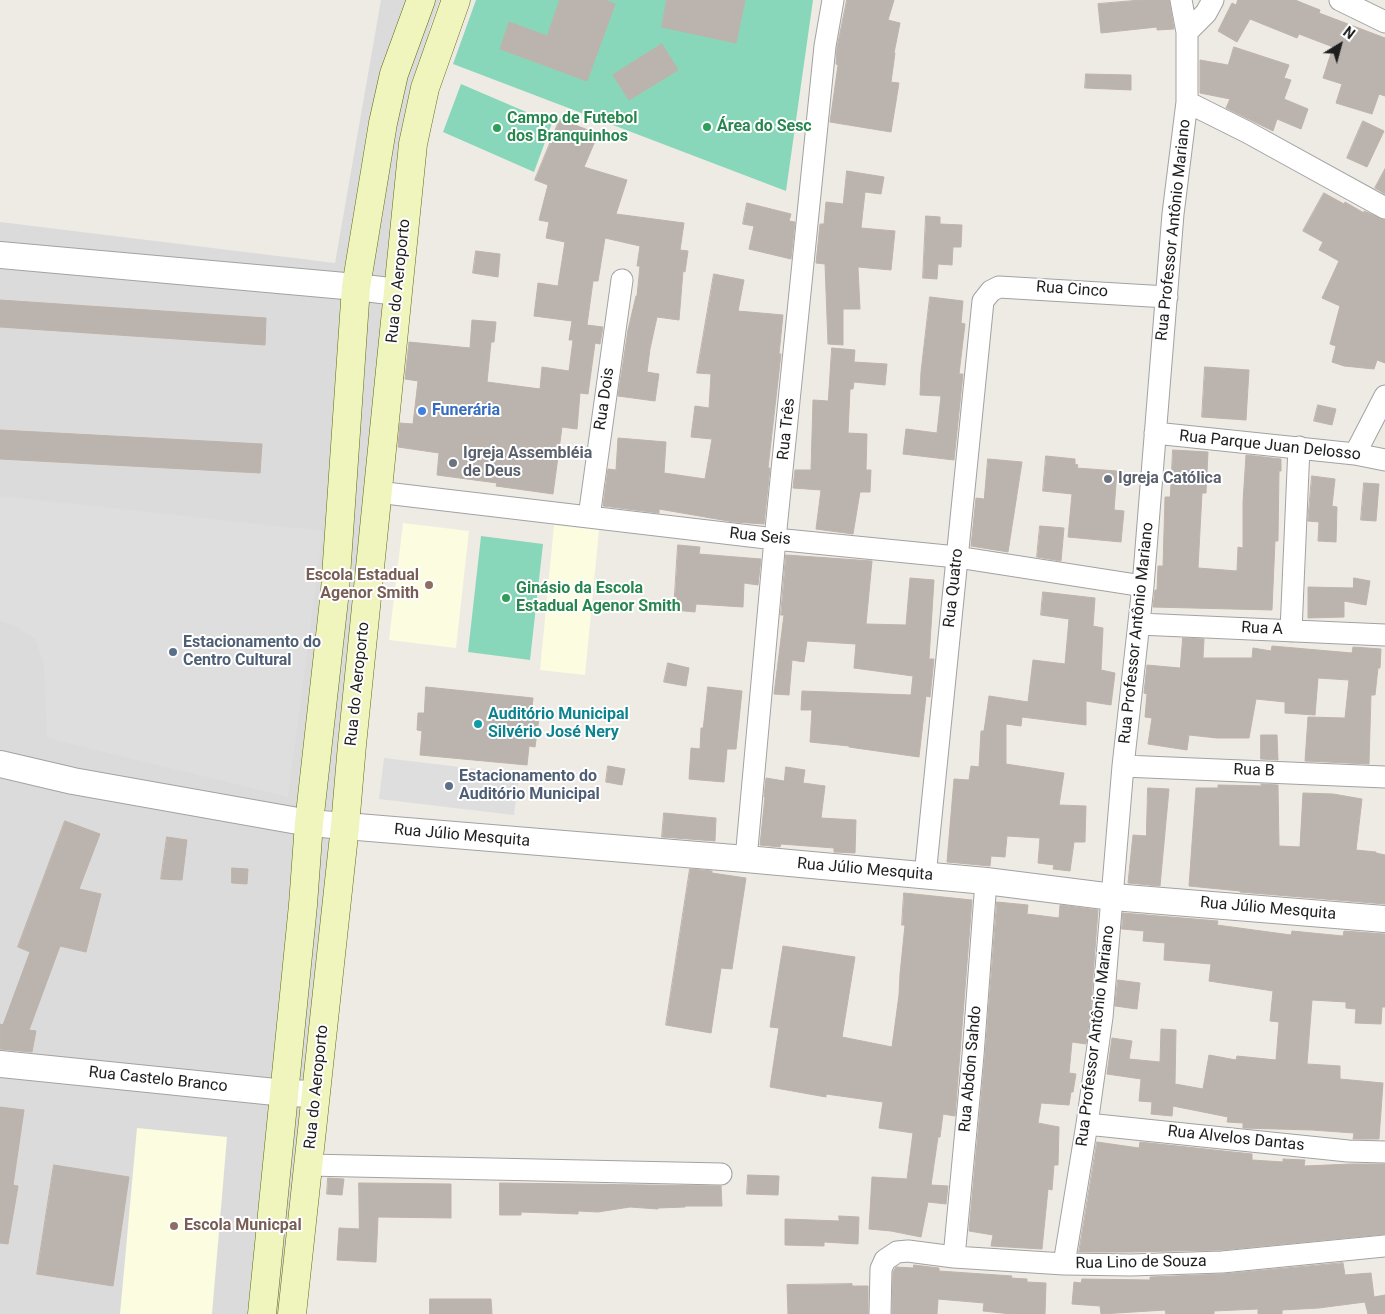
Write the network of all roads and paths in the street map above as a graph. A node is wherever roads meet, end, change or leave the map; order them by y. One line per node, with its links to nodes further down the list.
1 (421, 0): 13 (main road, Rua do Aeroporto)
2 (456, 0): 14 (main road, Rua do Aeroporto)
3 (833, 0): 24 (street, Rua Três)
4 (1181, 0): 8 (street, Rua Professor Antônio Mariano)
5 (1213, 0): 8 (street)
6 (1340, 0): 7 (street)
7 (1385, 22)
8 (1187, 32): 9 (street, Rua Professor Antônio Mariano)
9 (1187, 102): 10 (street); 15 (street, Rua Professor Antônio Mariano)
10 (1385, 208)
11 (0, 255): 13 (street)
12 (622, 280): 23 (street, Rua Dois)
13 (356, 287): 14 (street); 33 (main road, Rua do Aeroporto)
14 (398, 292): 22 (main road, Rua do Aeroporto)
15 (1167, 297): 16 (street, Rua Cinco); 18 (street, Rua Professor Antônio Mariano)
16 (983, 300): 25 (street, Rua Quatro)
17 (1385, 396): 20 (street)
18 (1155, 433): 19 (street, Rua Parque Juan Delosso); 26 (street, Rua Professor Antônio Mariano)
19 (1299, 447): 20 (street, Rua Parque Juan Delosso); 28 (street)
20 (1355, 454): 21 (street, Rua Parque Juan Delosso)
21 (1385, 460)
22 (377, 492): 23 (street, Rua Seis); 34 (main road, Rua do Aeroporto)
23 (589, 517): 24 (street, Rua Seis)
24 (776, 539): 25 (street, Rua Seis); 35 (street, Rua Três)
25 (957, 557): 26 (street, Rua Seis); 36 (street, Rua Quatro)
26 (1143, 586): 27 (street, Rua Professor Antônio Mariano)
27 (1139, 624): 28 (street, Rua A); 31 (street, Rua Professor Antônio Mariano)
28 (1291, 631): 29 (street, Rua A)
29 (1385, 635)
30 (0, 764): 33 (street, Rua Júlio Mesquita)
31 (1123, 766): 32 (street, Rua B); 38 (street, Rua Professor Antônio Mariano)
32 (1385, 777)
33 (309, 823): 34 (street, Rua Júlio Mesquita); 41 (main road, Rua do Aeroporto)
34 (345, 826): 35 (street, Rua Júlio Mesquita); 42 (main road, Rua do Aeroporto)
35 (746, 859): 36 (street, Rua Júlio Mesquita)
36 (925, 876): 37 (street, Rua Júlio Mesquita)
37 (986, 881): 38 (street, Rua Júlio Mesquita); 48 (street, Rua Abdon Sahdo)
38 (1113, 896): 39 (street, Rua Júlio Mesquita); 43 (street, Rua Professor Antônio Mariano)
39 (1385, 918)
40 (0, 1064): 41 (street, Rua Castelo Branco)
41 (285, 1093): 42 (street, Rua Castelo Branco); 50 (main road, Rua do Aeroporto)
42 (316, 1094): 45 (main road, Rua do Aeroporto)
43 (1088, 1124): 44 (street, Rua Alvelos Dantas); 49 (street, Rua Professor Antônio Mariano)
44 (1385, 1152)
45 (308, 1166): 46 (street); 51 (main road, Rua do Aeroporto)
46 (721, 1174)
47 (1385, 1246): 49 (street, Rua Lino de Souza)
48 (954, 1257): 49 (street, Rua Lino de Souza); 52 (street, Rua Lino de Souza)
49 (1064, 1264)
50 (262, 1314)
51 (292, 1314)
52 (880, 1314)

